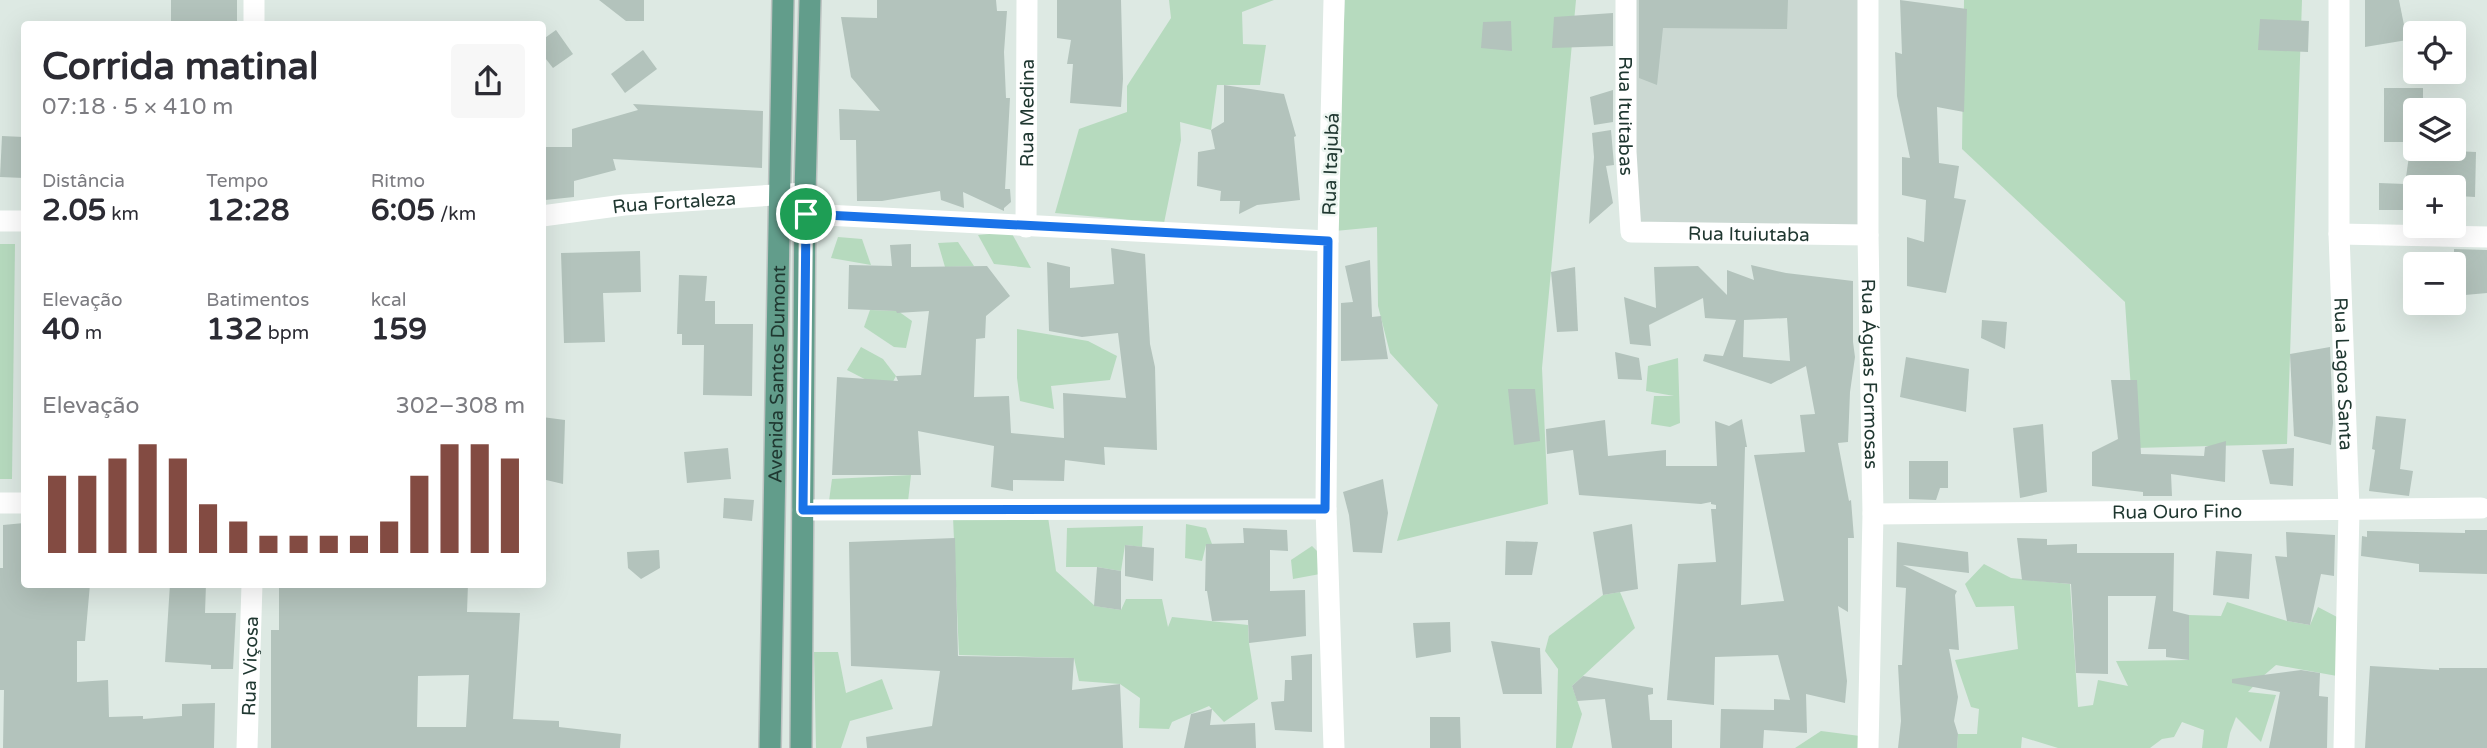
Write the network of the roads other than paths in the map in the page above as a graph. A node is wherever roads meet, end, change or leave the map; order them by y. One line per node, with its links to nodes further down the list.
1 (254, 0): 9 (street)
2 (783, 0): 10 (main road, Avenida Santos Dumont)
3 (810, 0): 11 (main road, Avenida Santos Dumont)
4 (1027, 0): 15 (street, Rua Medina)
5 (1334, 0): 20 (street, Rua Itajubá)
6 (1626, 0): 16 (street, Rua Ituitabas)
7 (1868, 0): 18 (street, Rua Águas Formosas)
8 (2339, 0): 17 (street, Rua Lagoa Santa)
9 (254, 21)
10 (778, 194): 11 (street, Rua Fortaleza); 12 (street, Rua Fortaleza); 30 (main road, Avenida Santos Dumont)
11 (806, 204): 15 (street, Rua Fortaleza); 26 (main road, Avenida Santos Dumont)
12 (546, 215)
13 (0, 221): 14 (street)
14 (21, 221)
15 (1026, 226): 20 (street, Rua Fortaleza)
16 (1631, 232): 18 (street, Rua Ituiutaba)
17 (2339, 234): 19 (street); 25 (street, Rua Lagoa Santa)
18 (1868, 235): 27 (street, Rua Águas Formosas)
19 (2487, 237)
20 (1328, 241): 24 (street, Rua Itajubá)
21 (0, 503): 22 (street)
22 (21, 503)
23 (2481, 508): 25 (street, Rua Ouro Fino)
24 (1325, 509): 26 (street); 32 (street, Rua Itajubá)
25 (2349, 509): 27 (street, Rua Ouro Fino); 34 (street, Rua Lagoa Santa)
26 (803, 510): 31 (main road, Avenida Santos Dumont)
27 (1873, 514): 33 (street, Rua Águas Formosas)
28 (252, 588): 29 (street, Rua Viçosa)
29 (247, 748)
30 (770, 748)
31 (801, 748)
32 (1334, 748)
33 (1868, 748)
34 (2344, 748)

